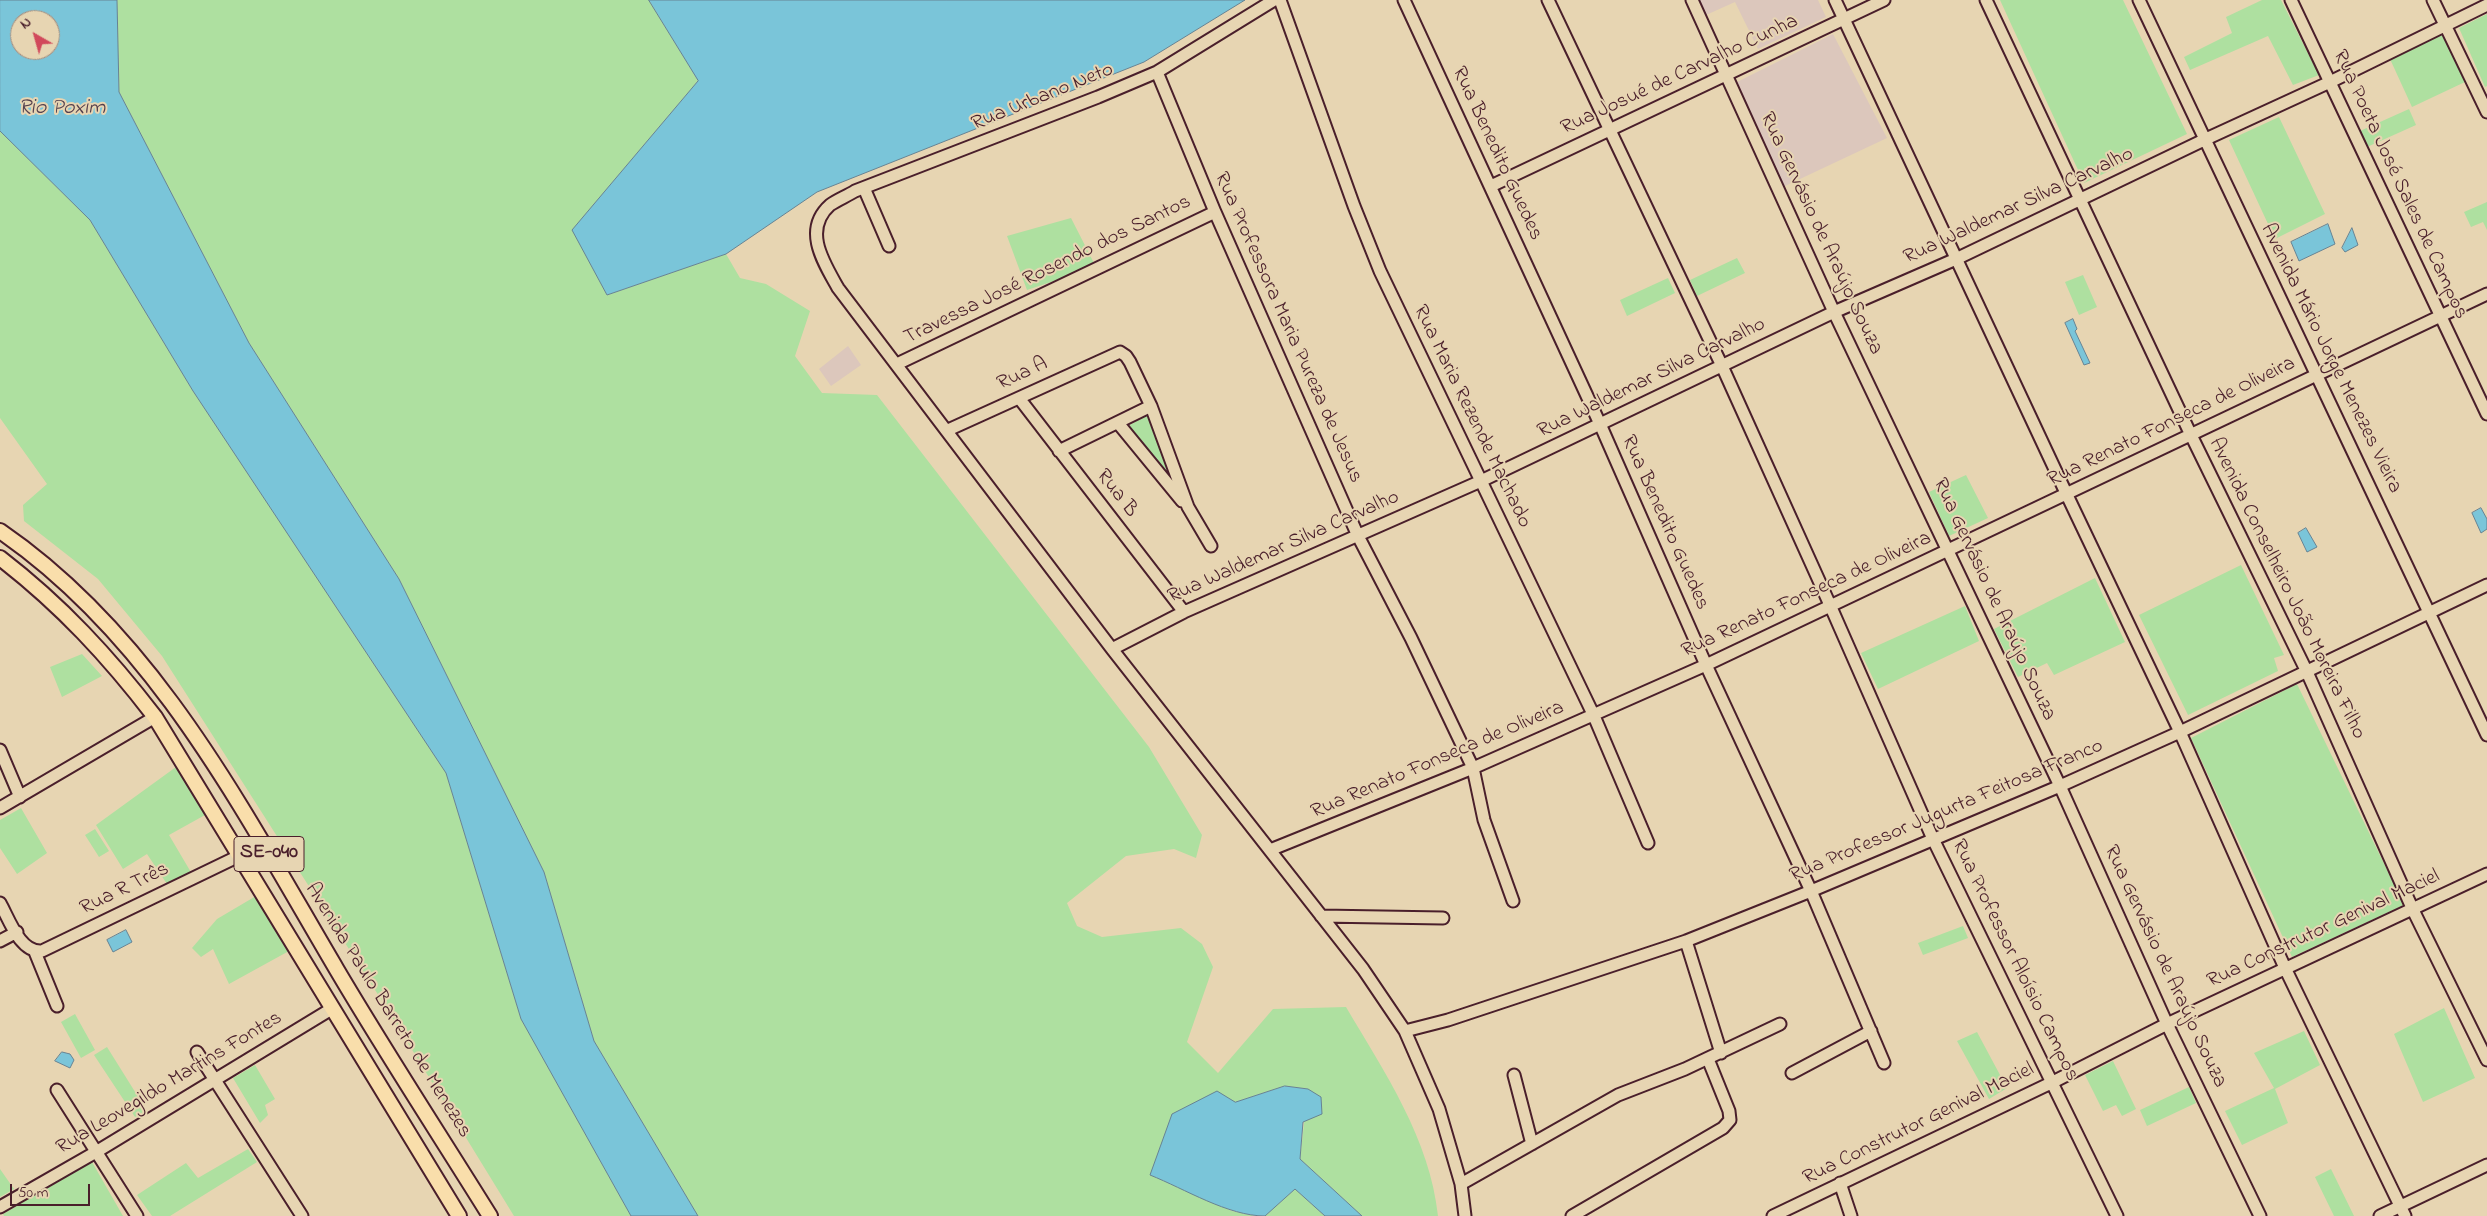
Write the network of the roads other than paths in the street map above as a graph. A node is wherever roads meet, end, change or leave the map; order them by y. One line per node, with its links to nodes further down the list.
1 (1274, 0): 15 (street, Rua Urbano Neto)
2 (1280, 0): 41 (street, Rua Maria Rezende Machado)
3 (1404, 0): 21 (street, Rua Benedito Guedes)
4 (1548, 0): 19 (street, Rua Professor Aloísio Campos)
5 (1692, 0): 16 (street, Rua Gervásio de Araújo Souza)
6 (1836, 0): 13 (street)
7 (1884, 0): 13 (street, Rua Josué de Carvalho Cunha)
8 (1986, 0): 23 (street, Avenida Conselheiro João Moreira Filho)
9 (2139, 0): 20 (street, Avenida Mário Jorge Menezes Vieira)
10 (2291, 0): 17 (street, Rua Poeta José Sales de Campos)
11 (2433, 0): 14 (street)
12 (2487, 5): 14 (street, Rua Waldemar Silva Carvalho)
13 (1844, 20): 16 (street, Rua Josué de Carvalho Cunha); 26 (street)
14 (2445, 26): 17 (street, Rua Waldemar Silva Carvalho); 18 (street)
15 (1157, 72): 22 (street, Rua Urbano Neto); 24 (street, Rua Professora Maria Pureza de Jesus)
16 (1727, 75): 19 (street, Rua Josué de Carvalho Cunha); 28 (street, Rua Gervásio de Araújo Souza)
17 (2330, 82): 20 (street, Rua Waldemar Silva Carvalho); 29 (street, Rua Poeta José Sales de Campos)
18 (2487, 112)
19 (1608, 130): 21 (street, Rua Josué de Carvalho Cunha); 31 (street, Rua Professor Aloísio Campos)
20 (2206, 139): 23 (street, Rua Waldemar Silva Carvalho); 32 (street, Avenida Mário Jorge Menezes Vieira)
21 (1491, 186): 37 (street, Rua Benedito Guedes)
22 (864, 188): 25 (street); 30 (street, Rua Urbano Neto)
23 (2080, 200): 26 (street, Rua Waldemar Silva Carvalho); 39 (street, Avenida Conselheiro João Moreira Filho)
24 (1215, 212): 30 (street, Travessa José Rosendo dos Santos); 45 (street, Rua Professora Maria Pureza de Jesus)
25 (889, 246)
26 (1956, 259): 28 (street, Rua Waldemar Silva Carvalho); 42 (street)
27 (2487, 294): 29 (street, Rua Renato Fonseca de Oliveira)
28 (1834, 312): 31 (street, Rua Waldemar Silva Carvalho); 47 (street, Rua Gervásio de Araújo Souza)
29 (2440, 316): 32 (street, Rua Renato Fonseca de Oliveira); 35 (street, Rua Poeta José Sales de Campos)
30 (897, 364): 38 (street)
31 (1722, 366): 37 (street, Rua Waldemar Silva Carvalho); 50 (street, Rua Professor Aloísio Campos)
32 (2316, 375): 39 (street, Rua Renato Fonseca de Oliveira); 52 (street, Avenida Mário Jorge Menezes Vieira)
33 (1019, 398): 34 (street, Rua A); 38 (street, Rua A); 40 (street, Rua B)
34 (1151, 406): 36 (street); 43 (street)
35 (2487, 414)
36 (1118, 423): 40 (street); 43 (street)
37 (1600, 424): 41 (street, Rua Waldemar Silva Carvalho); 54 (street, Rua Benedito Guedes)
38 (948, 430): 53 (street)
39 (2190, 433): 42 (street, Rua Renato Fonseca de Oliveira); 55 (street, Avenida Conselheiro João Moreira Filho)
40 (1059, 451): 51 (street, Rua B)
41 (1481, 481): 45 (street, Rua Waldemar Silva Carvalho); 56 (street, Rua Maria Rezende Machado)
42 (2066, 495): 47 (street, Rua Renato Fonseca de Oliveira); 58 (street)
43 (1188, 507): 46 (street)
44 (0, 531): 107 (main road, Avenida Paulo Barreto de Menezes / SE-040)
45 (1358, 536): 51 (street, Rua Waldemar Silva Carvalho); 61 (street, Rua Professora Maria Pureza de Jesus)
46 (1211, 546)
47 (1949, 550): 50 (street, Rua Renato Fonseca de Oliveira); 62 (street, Rua Gervásio de Araújo Souza)
48 (0, 558): 57 (main road, Avenida Paulo Barreto de Menezes / SE-040)
49 (2487, 585): 52 (street, Rua Professor Jugurta Feitosa Franco)
50 (1830, 605): 54 (street, Rua Renato Fonseca de Oliveira); 65 (street, Rua Professor Aloísio Campos)
51 (1184, 612): 53 (street, Rua Waldemar Silva Carvalho)
52 (2430, 612): 55 (street, Rua Professor Jugurta Feitosa Franco); 59 (street, Avenida Mário Jorge Menezes Vieira)
53 (1112, 649): 67 (street)
54 (1706, 665): 56 (street, Rua Renato Fonseca de Oliveira); 70 (street, Rua Benedito Guedes)
55 (2307, 672): 58 (street, Rua Professor Jugurta Feitosa Franco); 73 (street, Avenida Conselheiro João Moreira Filho)
56 (1594, 716): 61 (street, Rua Renato Fonseca de Oliveira); 66 (street, Rua Maria Rezende Machado)
57 (155, 717): 63 (street); 68 (main road, Avenida Paulo Barreto de Menezes / SE-040)
58 (2180, 732): 62 (street, Rua Professor Jugurta Feitosa Franco); 80 (street)
59 (2487, 735)
60 (0, 750): 63 (street)
61 (1473, 768): 67 (street, Rua Renato Fonseca de Oliveira); 71 (street, Rua Professora Maria Pureza de Jesus)
62 (2060, 786): 65 (street, Rua Professor Jugurta Feitosa Franco); 84 (street, Rua Gervásio de Araújo Souza)
63 (20, 797): 64 (street)
64 (0, 808)
65 (1933, 839): 70 (street, Rua Professor Jugurta Feitosa Franco); 95 (street, Rua Professor Aloísio Campos)
66 (1648, 843)
67 (1270, 850): 74 (street)
68 (241, 856): 79 (street, Rua R Três); 82 (main road, Avenida Paulo Barreto de Menezes / SE-040)
69 (2487, 874): 73 (street, Rua Construtor Genival Maciel)
70 (1812, 891): 78 (street, Rua Professor Jugurta Feitosa Franco); 86 (street, Rua Benedito Guedes)
71 (1513, 901)
72 (0, 903): 76 (street)
73 (2414, 910): 80 (street, Rua Construtor Genival Maciel); 90 (street, Avenida Conselheiro João Moreira Filho)
74 (1321, 916): 75 (street); 85 (street)
75 (1444, 918)
76 (17, 932): 77 (street); 79 (street)
77 (0, 941)
78 (1686, 941): 85 (street, Rua Professor Jugurta Feitosa Franco); 88 (street)
79 (30, 948): 81 (street)
80 (2285, 968): 84 (street, Rua Construtor Genival Maciel); 103 (street)
81 (57, 1006)
82 (333, 1008): 94 (street, Rua Leovegildo Martins Fontes); 104 (main road, Avenida Paulo Barreto de Menezes / SE-040)
83 (1780, 1024): 88 (street)
84 (2167, 1024): 95 (street, Rua Construtor Genival Maciel); 113 (street, Rua Gervásio de Araújo Souza)
85 (1405, 1031): 101 (street)
86 (1871, 1032): 91 (street, Rua Benedito Guedes); 92 (street)
87 (197, 1052): 94 (street)
88 (1721, 1052): 89 (street)
89 (1708, 1059): 97 (street); 109 (street)
90 (2487, 1060)
91 (1884, 1063)
92 (1792, 1073)
93 (1514, 1075): 97 (street)
94 (215, 1080): 98 (street, Rua Leovegildo Martins Fontes); 106 (street)
95 (2053, 1082): 100 (street, Rua Construtor Genival Maciel); 112 (street, Rua Professor Aloísio Campos)
96 (57, 1090): 98 (street)
97 (1532, 1144): 101 (street)
98 (96, 1152): 102 (street, Rua Leovegildo Martins Fontes); 105 (street)
99 (2487, 1165): 103 (street)
100 (1840, 1183): 110 (street, Rua Construtor Genival Maciel); 111 (street)
101 (1461, 1184): 108 (street)
102 (0, 1207)
103 (2403, 1211): 114 (street)
104 (453, 1214)
105 (136, 1216)
106 (302, 1216)
107 (490, 1216)
108 (1465, 1216)
109 (1572, 1216)
110 (1773, 1216)
111 (1851, 1216)
112 (2117, 1216)
113 (2260, 1216)
114 (2380, 1216)

